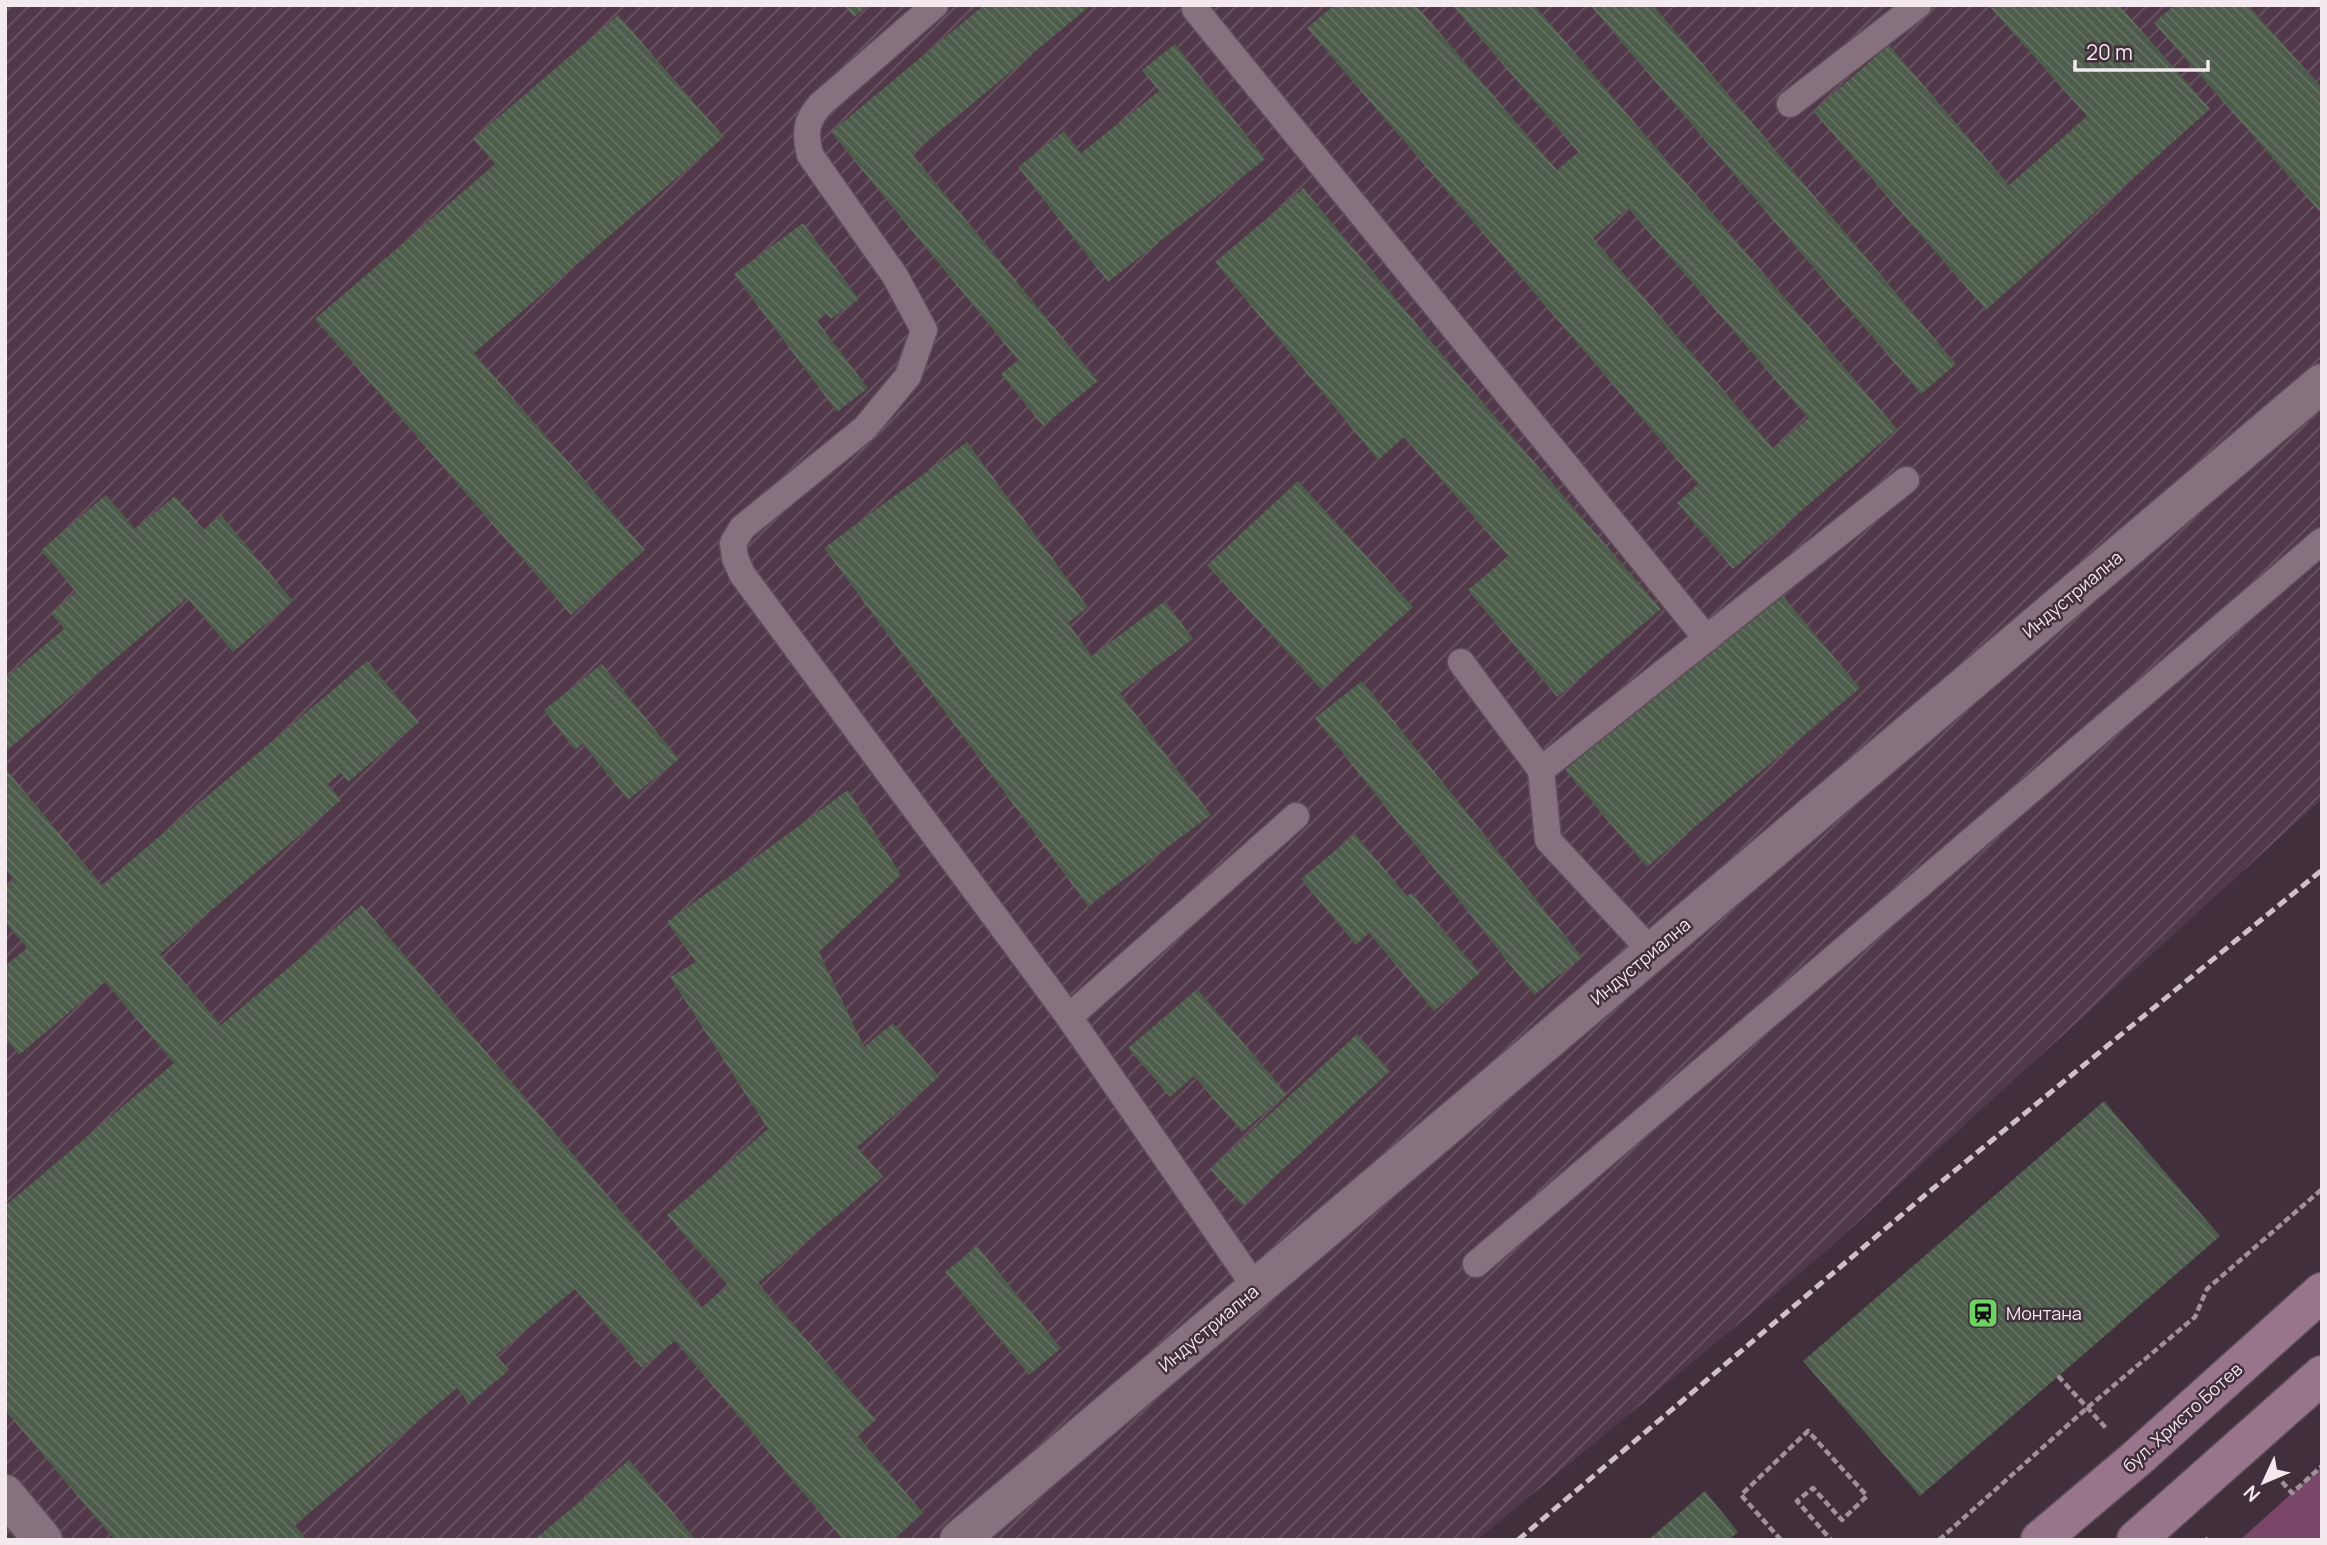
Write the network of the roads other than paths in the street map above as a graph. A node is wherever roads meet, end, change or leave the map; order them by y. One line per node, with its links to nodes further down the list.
1 (935, 5): 13 (lane)
2 (1918, 5): 4 (lane)
3 (1195, 9): 8 (lane)
4 (1790, 104)
5 (2317, 398): 12 (street, Индустриална)
6 (1906, 480): 8 (lane)
7 (2322, 541): 14 (lane)
8 (1707, 639): 10 (lane)
9 (1461, 662): 10 (lane)
10 (1541, 770): 12 (lane)
11 (1296, 816): 13 (lane)
12 (1651, 952): 15 (street, Индустриална)
13 (1069, 1017): 15 (lane)
14 (1476, 1264)
15 (1256, 1288): 20 (street, Индустриална)
16 (2322, 1292): 21 (main road, бул. Христо Ботев)
17 (2322, 1375): 22 (main road)
18 (5, 1494): 19 (street)
19 (43, 1540)
20 (959, 1540)
21 (2040, 1540)
22 (2136, 1540)

